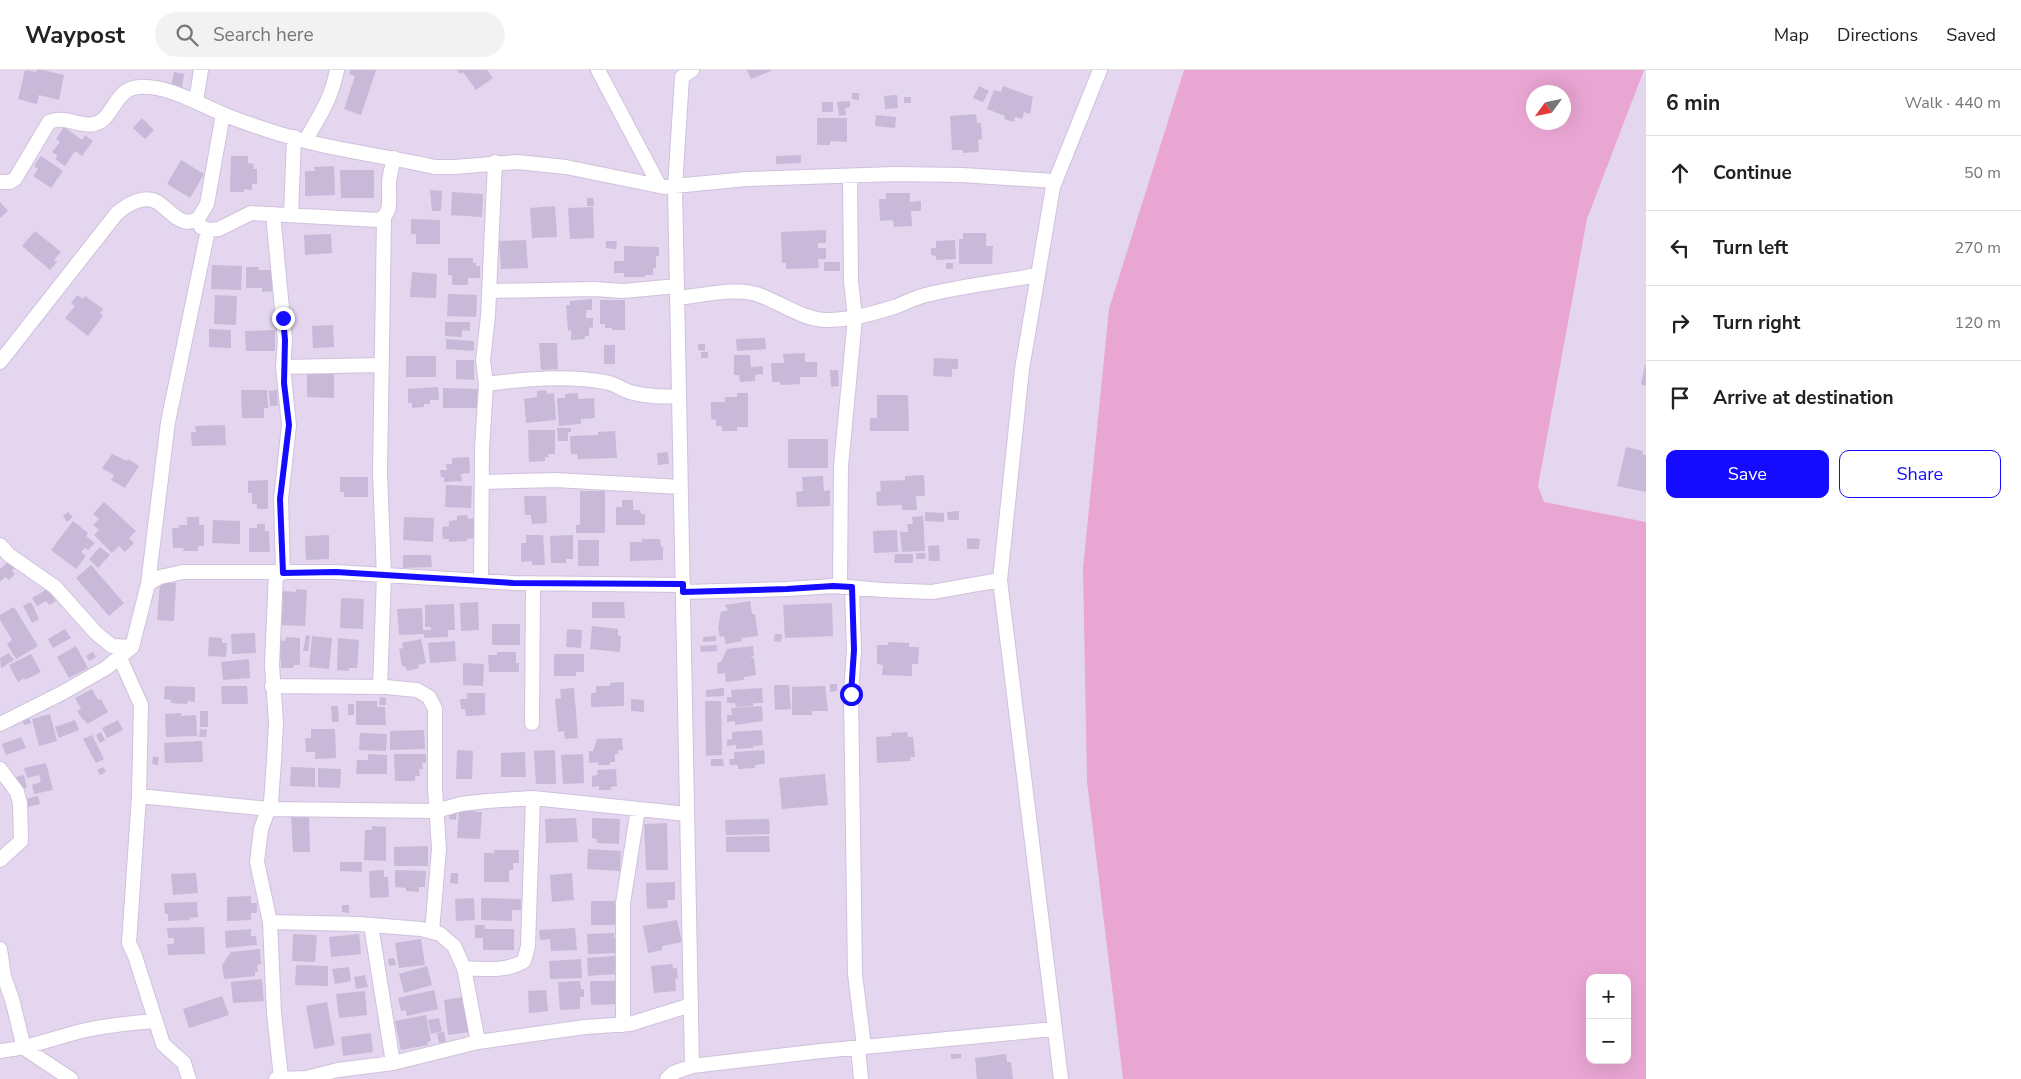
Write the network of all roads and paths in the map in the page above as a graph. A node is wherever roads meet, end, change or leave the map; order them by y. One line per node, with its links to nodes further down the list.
1 (201, 70): 6 (street)
2 (337, 70): 8 (street)
3 (598, 70): 14 (street)
4 (692, 70): 15 (street)
5 (1100, 70): 13 (street)
6 (196, 101): 7 (street); 12 (street)
7 (223, 114): 8 (street); 19 (street)
8 (299, 139): 9 (street); 17 (street)
9 (394, 158): 10 (street); 18 (street)
10 (495, 162): 14 (street); 22 (street)
11 (850, 176): 13 (street); 15 (street); 24 (street)
12 (0, 182)
13 (1055, 182): 21 (street)
14 (659, 185): 15 (street)
15 (675, 187): 23 (street)
16 (273, 214): 17 (street); 20 (street); 27 (street)
17 (291, 215): 18 (street)
18 (384, 218): 26 (street)
19 (187, 222): 20 (street); 25 (street)
20 (208, 230): 38 (street)
21 (1038, 275): 24 (street); 35 (street)
22 (489, 290): 23 (street); 28 (street)
23 (677, 292): 24 (street); 29 (street)
24 (855, 318): 39 (street)
25 (0, 362)
26 (382, 365): 27 (street); 34 (street)
27 (283, 367): 33 (street)
28 (486, 384): 29 (street); 30 (street)
29 (679, 396): 31 (street)
30 (483, 482): 31 (street); 36 (street)
31 (681, 487): 40 (street)
32 (0, 545): 41 (street)
33 (279, 573): 34 (street); 38 (street); 43 (street)
34 (384, 576): 36 (street); 44 (street)
35 (1000, 580): 39 (street); 63 (street)
36 (481, 581): 37 (street)
37 (533, 583): 40 (street); 45 (street)
38 (148, 584): 41 (street)
39 (846, 587): 40 (street); 65 (street)
40 (683, 588): 53 (street)
41 (132, 647): 42 (street)
42 (120, 658): 46 (street); 48 (street)
43 (272, 686): 44 (street); 50 (street)
44 (380, 687): 52 (street)
45 (532, 723)
46 (0, 724)
47 (0, 769): 54 (street)
48 (139, 796): 50 (street); 61 (street)
49 (534, 798): 51 (street); 52 (street); 59 (street)
50 (268, 809): 52 (street); 55 (street)
51 (638, 809): 53 (street); 62 (street)
52 (436, 810): 57 (street)
53 (687, 814): 60 (street)
54 (0, 860)
55 (270, 922): 56 (street); 70 (street)
56 (371, 925): 57 (street); 68 (street)
57 (432, 932): 59 (street)
58 (0, 949): 66 (street)
59 (464, 968): 64 (street)
60 (691, 1005): 62 (street); 69 (street)
61 (154, 1021): 66 (street); 72 (street)
62 (623, 1025): 64 (street)
63 (1054, 1029): 65 (street); 75 (street)
64 (478, 1042): 68 (street)
65 (861, 1047): 69 (street); 74 (street)
66 (24, 1048): 67 (street); 71 (street)
67 (0, 1050)
68 (392, 1063): 70 (street)
69 (692, 1066): 73 (street)
70 (278, 1078)
71 (71, 1079)
72 (188, 1079)
73 (667, 1079)
74 (861, 1079)
75 (1061, 1079)

